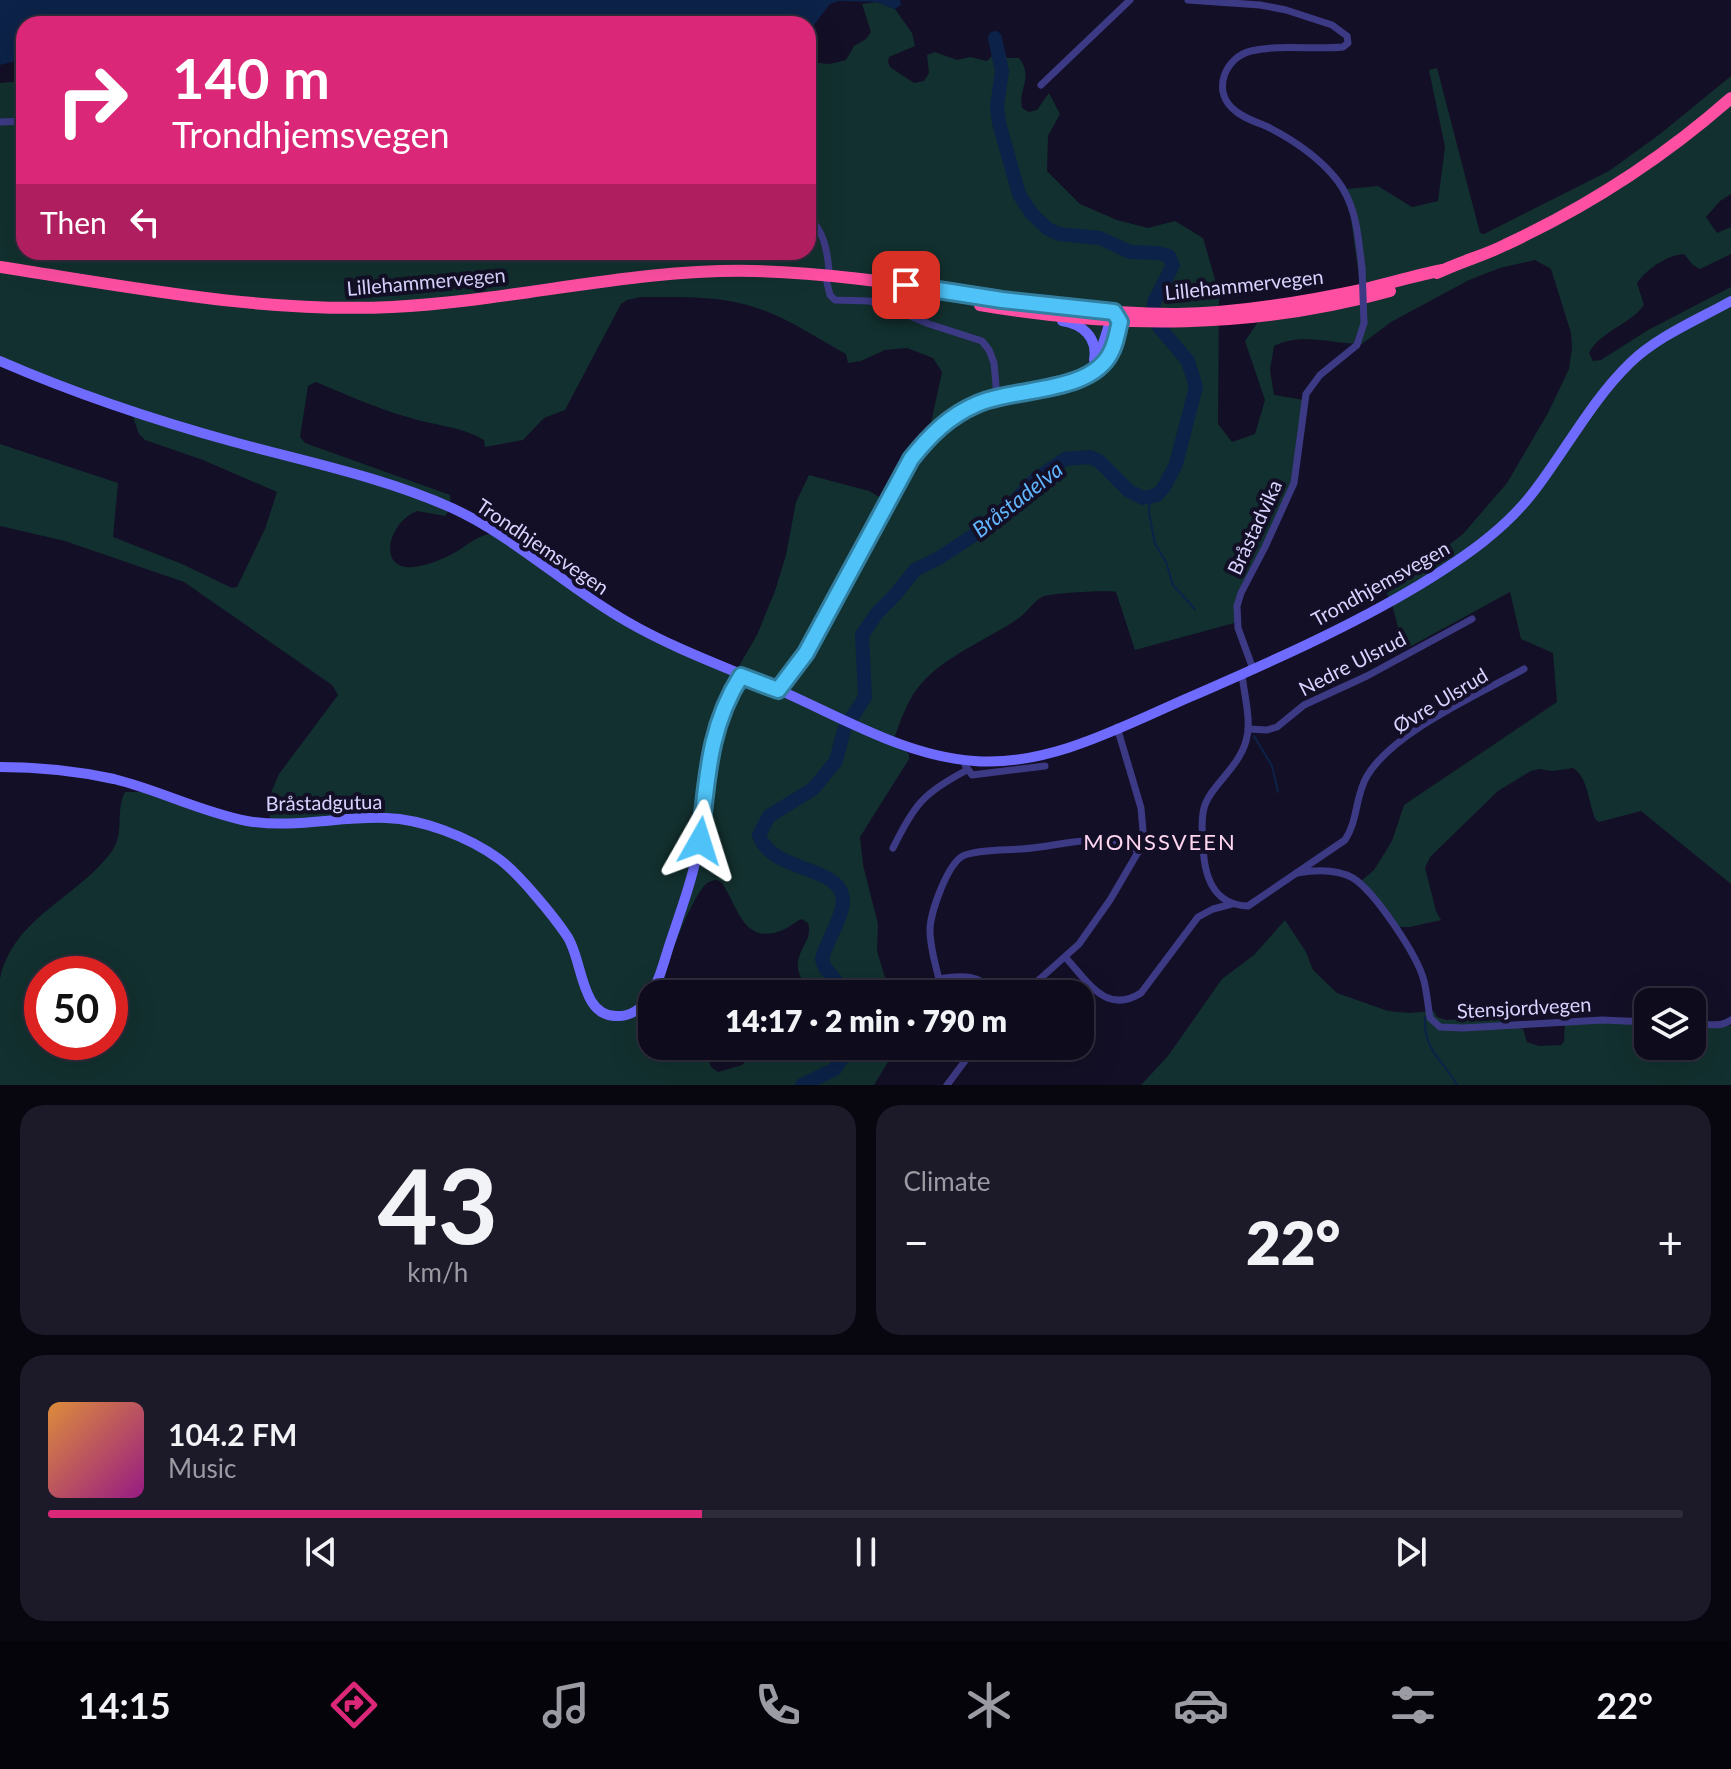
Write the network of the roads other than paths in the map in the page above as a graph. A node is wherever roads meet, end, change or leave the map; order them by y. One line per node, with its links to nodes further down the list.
1 (1130, 0): 3 (street)
2 (1188, 0): 18 (street, Bråstadvika, bridge)
3 (1041, 85)
4 (1731, 98): 12 (highway, Lillehammervegen)
5 (816, 224): 7 (street)
6 (0, 267): 8 (highway, Lillehammervegen)
7 (829, 270)
8 (856, 280): 11 (highway, Lillehammervegen); 12 (highway, Lillehammervegen)
9 (827, 283): 16 (street)
10 (1731, 301): 18 (main road, Trondhjemsvegen)
11 (1034, 313): 12 (highway, Lillehammervegen); 13 (main road)
12 (1114, 319): 13 (main road); 15 (main road)
13 (1094, 360): 15 (main road)
14 (0, 361): 21 (main road, Trondhjemsvegen)
15 (1085, 374): 16 (main road)
16 (997, 397): 22 (main road)
17 (1472, 619): 24 (street, Nedre Ulsrud)
18 (1253, 669): 20 (main road, Trondhjemsvegen)
19 (1524, 669): 30 (street, Øvre Ulsrud)
20 (1242, 674): 23 (main road, Trondhjemsvegen); 24 (street)
21 (741, 676): 22 (main road, Trondhjemsvegen); 27 (main road, Bråstadgutua)
22 (778, 690): 25 (main road, Trondhjemsvegen)
23 (1117, 727): 25 (main road, Trondhjemsvegen); 29 (street)
24 (1249, 729): 31 (street)
25 (965, 765): 26 (street, Trondhjemsvegen); 28 (street)
26 (1045, 766)
27 (0, 767)
28 (893, 848)
29 (1140, 851): 32 (street); 33 (street)
30 (1295, 873): 31 (street); 36 (street, Stensjordvegen)
31 (1232, 904): 32 (street)
32 (1066, 958): 34 (street)
33 (979, 980)
34 (1040, 980)
35 (1731, 1020): 37 (street)
36 (1634, 1021)
37 (1706, 1024)
38 (966, 1060): 39 (street)
39 (947, 1085)

